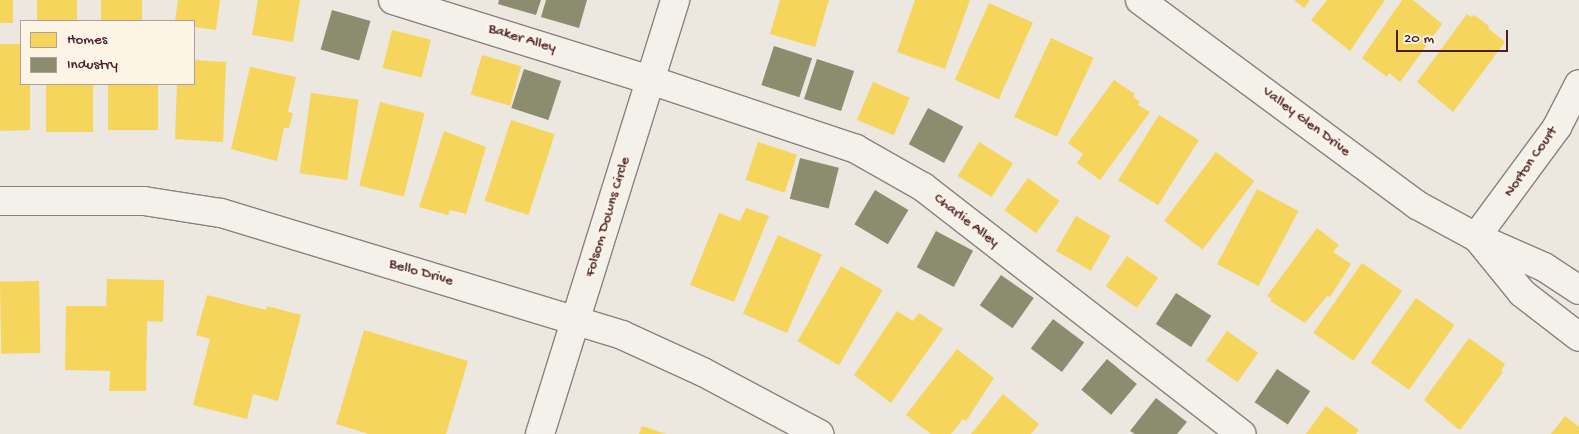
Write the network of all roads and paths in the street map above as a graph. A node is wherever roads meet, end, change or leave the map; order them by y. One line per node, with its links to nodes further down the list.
1 (393, 0): 4 (street, Baker Alley)
2 (675, 0): 4 (street, Folsom Downs Circle)
3 (1140, 0): 7 (street, Valley Glen Drive)
4 (650, 80): 9 (street, Folsom Downs Circle); 13 (street, Charlie Alley)
5 (1579, 84): 7 (street, Norton Court)
6 (0, 201): 9 (street, Bello Drive)
7 (1476, 237): 8 (street, Valley Glen Drive); 10 (street, Valley Glen Drive)
8 (1579, 290)
9 (577, 320): 11 (street, Folsom Downs Circle); 12 (street, Bello Drive)
10 (1579, 337)
11 (540, 434)
12 (819, 434)
13 (1241, 434)

